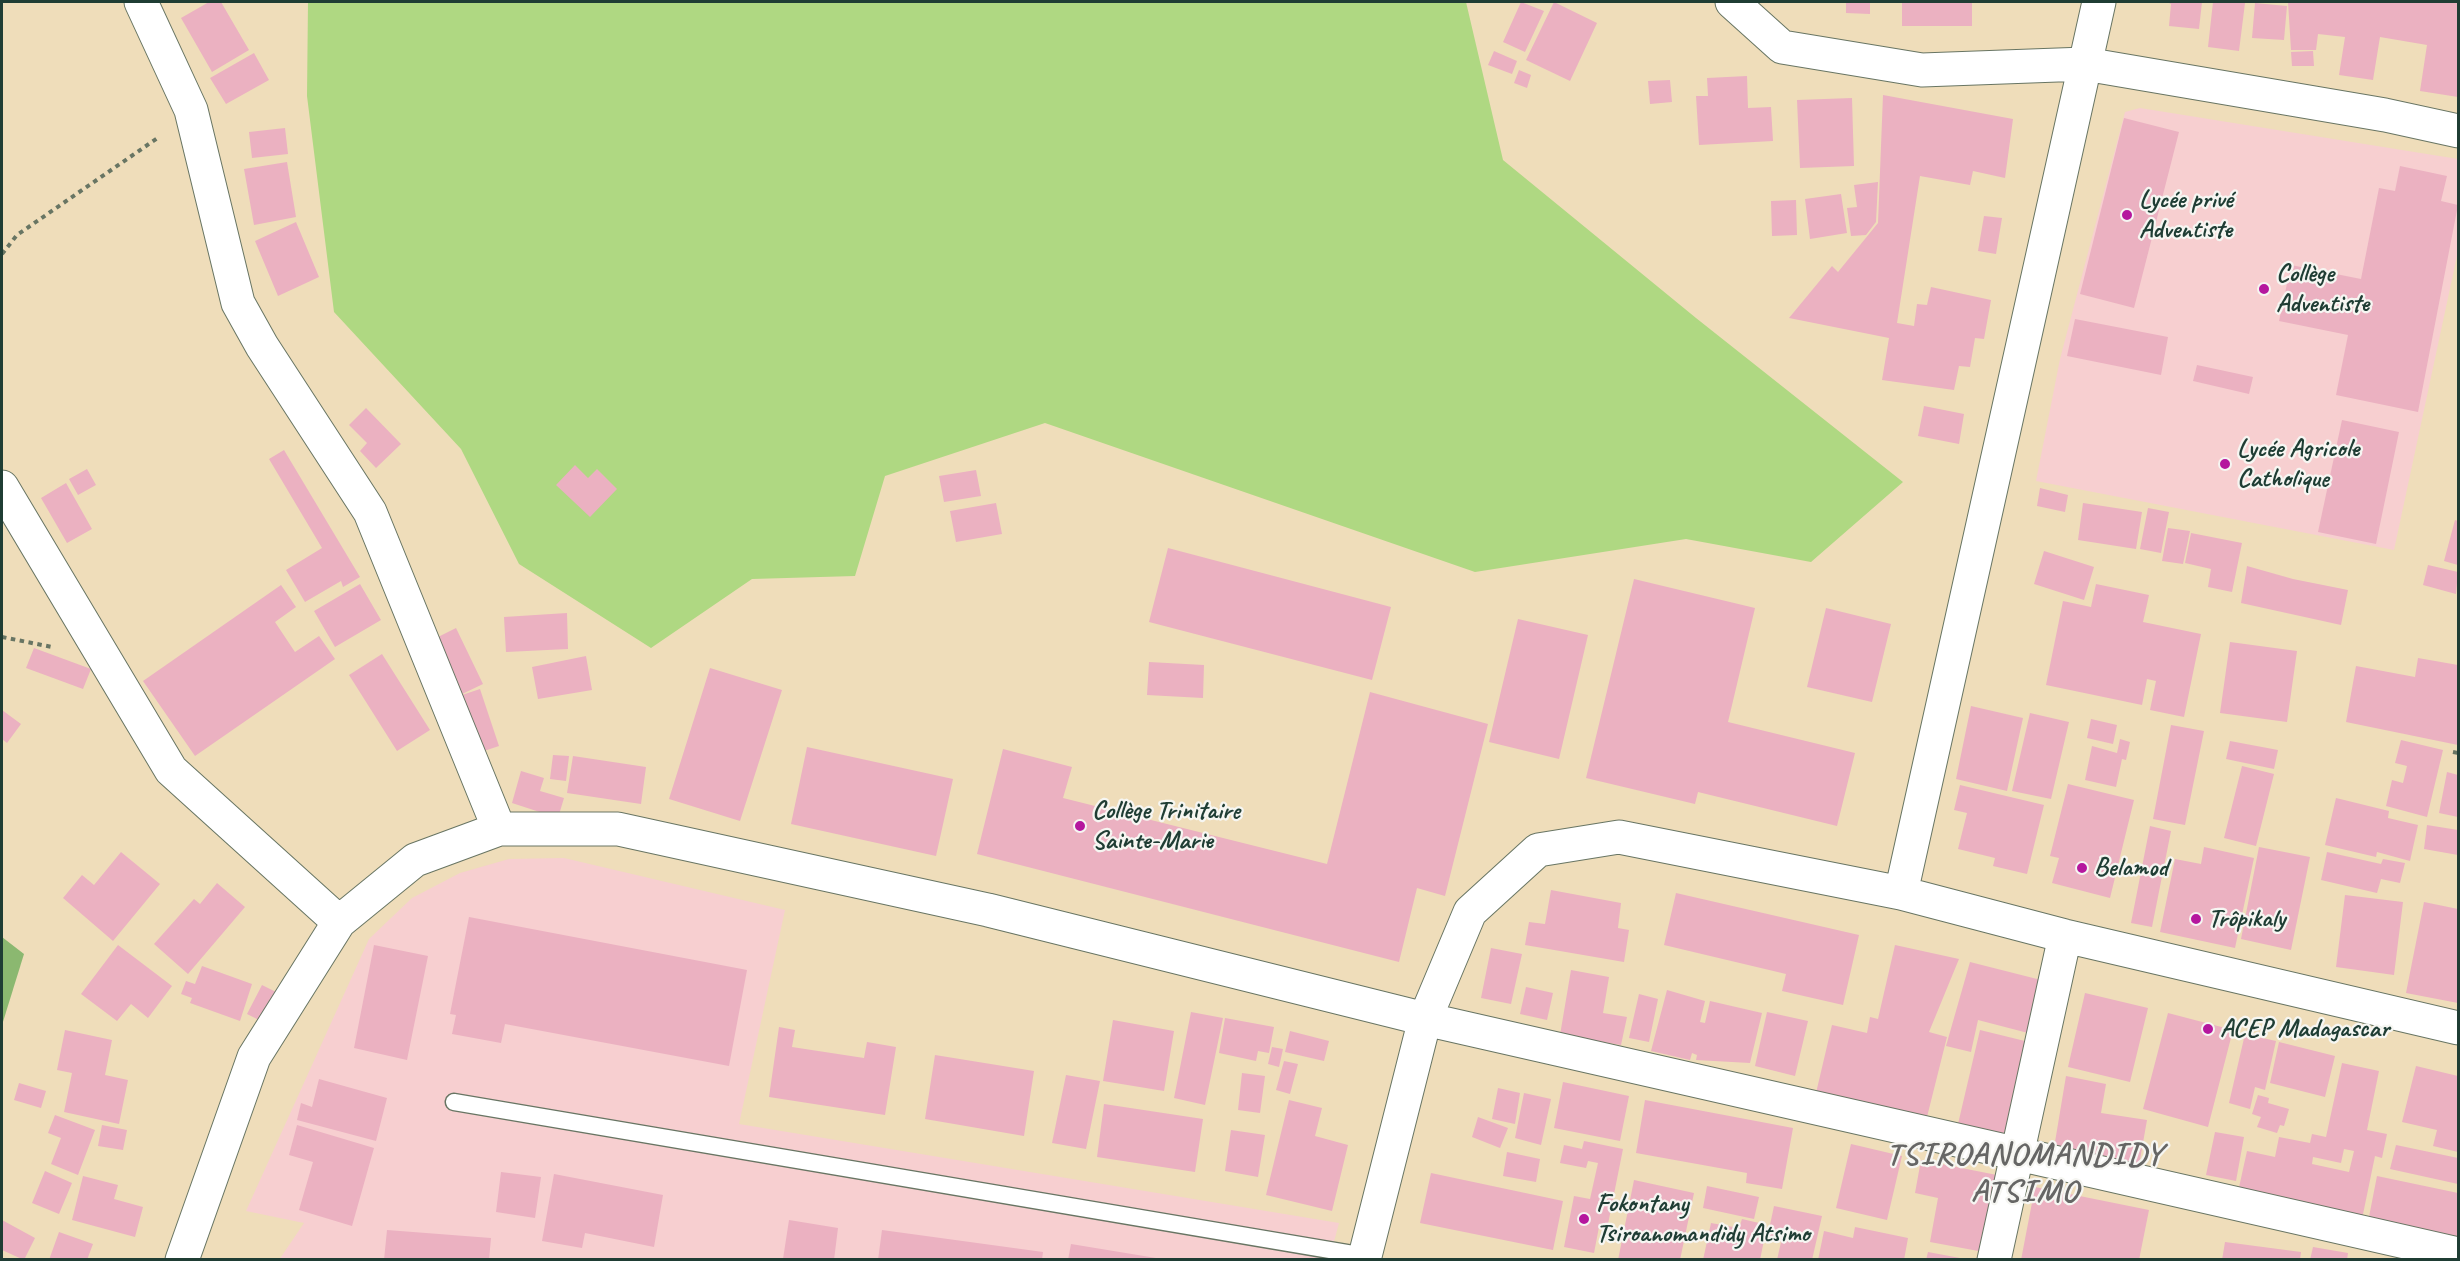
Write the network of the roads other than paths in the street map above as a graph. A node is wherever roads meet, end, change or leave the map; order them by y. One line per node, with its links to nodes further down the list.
1 (141, 2): 7 (street)
2 (1732, 2): 4 (street)
3 (2099, 2): 4 (street)
4 (2085, 64): 5 (street); 8 (street)
5 (2458, 131)
6 (2, 487): 9 (street)
7 (499, 829): 9 (street); 11 (street)
8 (1901, 893): 10 (street); 11 (street)
9 (339, 922): 17 (street)
10 (2065, 936): 12 (street); 14 (street)
11 (1425, 1019): 14 (street); 16 (street)
12 (2458, 1028)
13 (454, 1102): 16 (lane)
14 (2016, 1155): 15 (street); 18 (street)
15 (2458, 1254)
16 (1371, 1258)
17 (182, 1260)
18 (1994, 1260)

